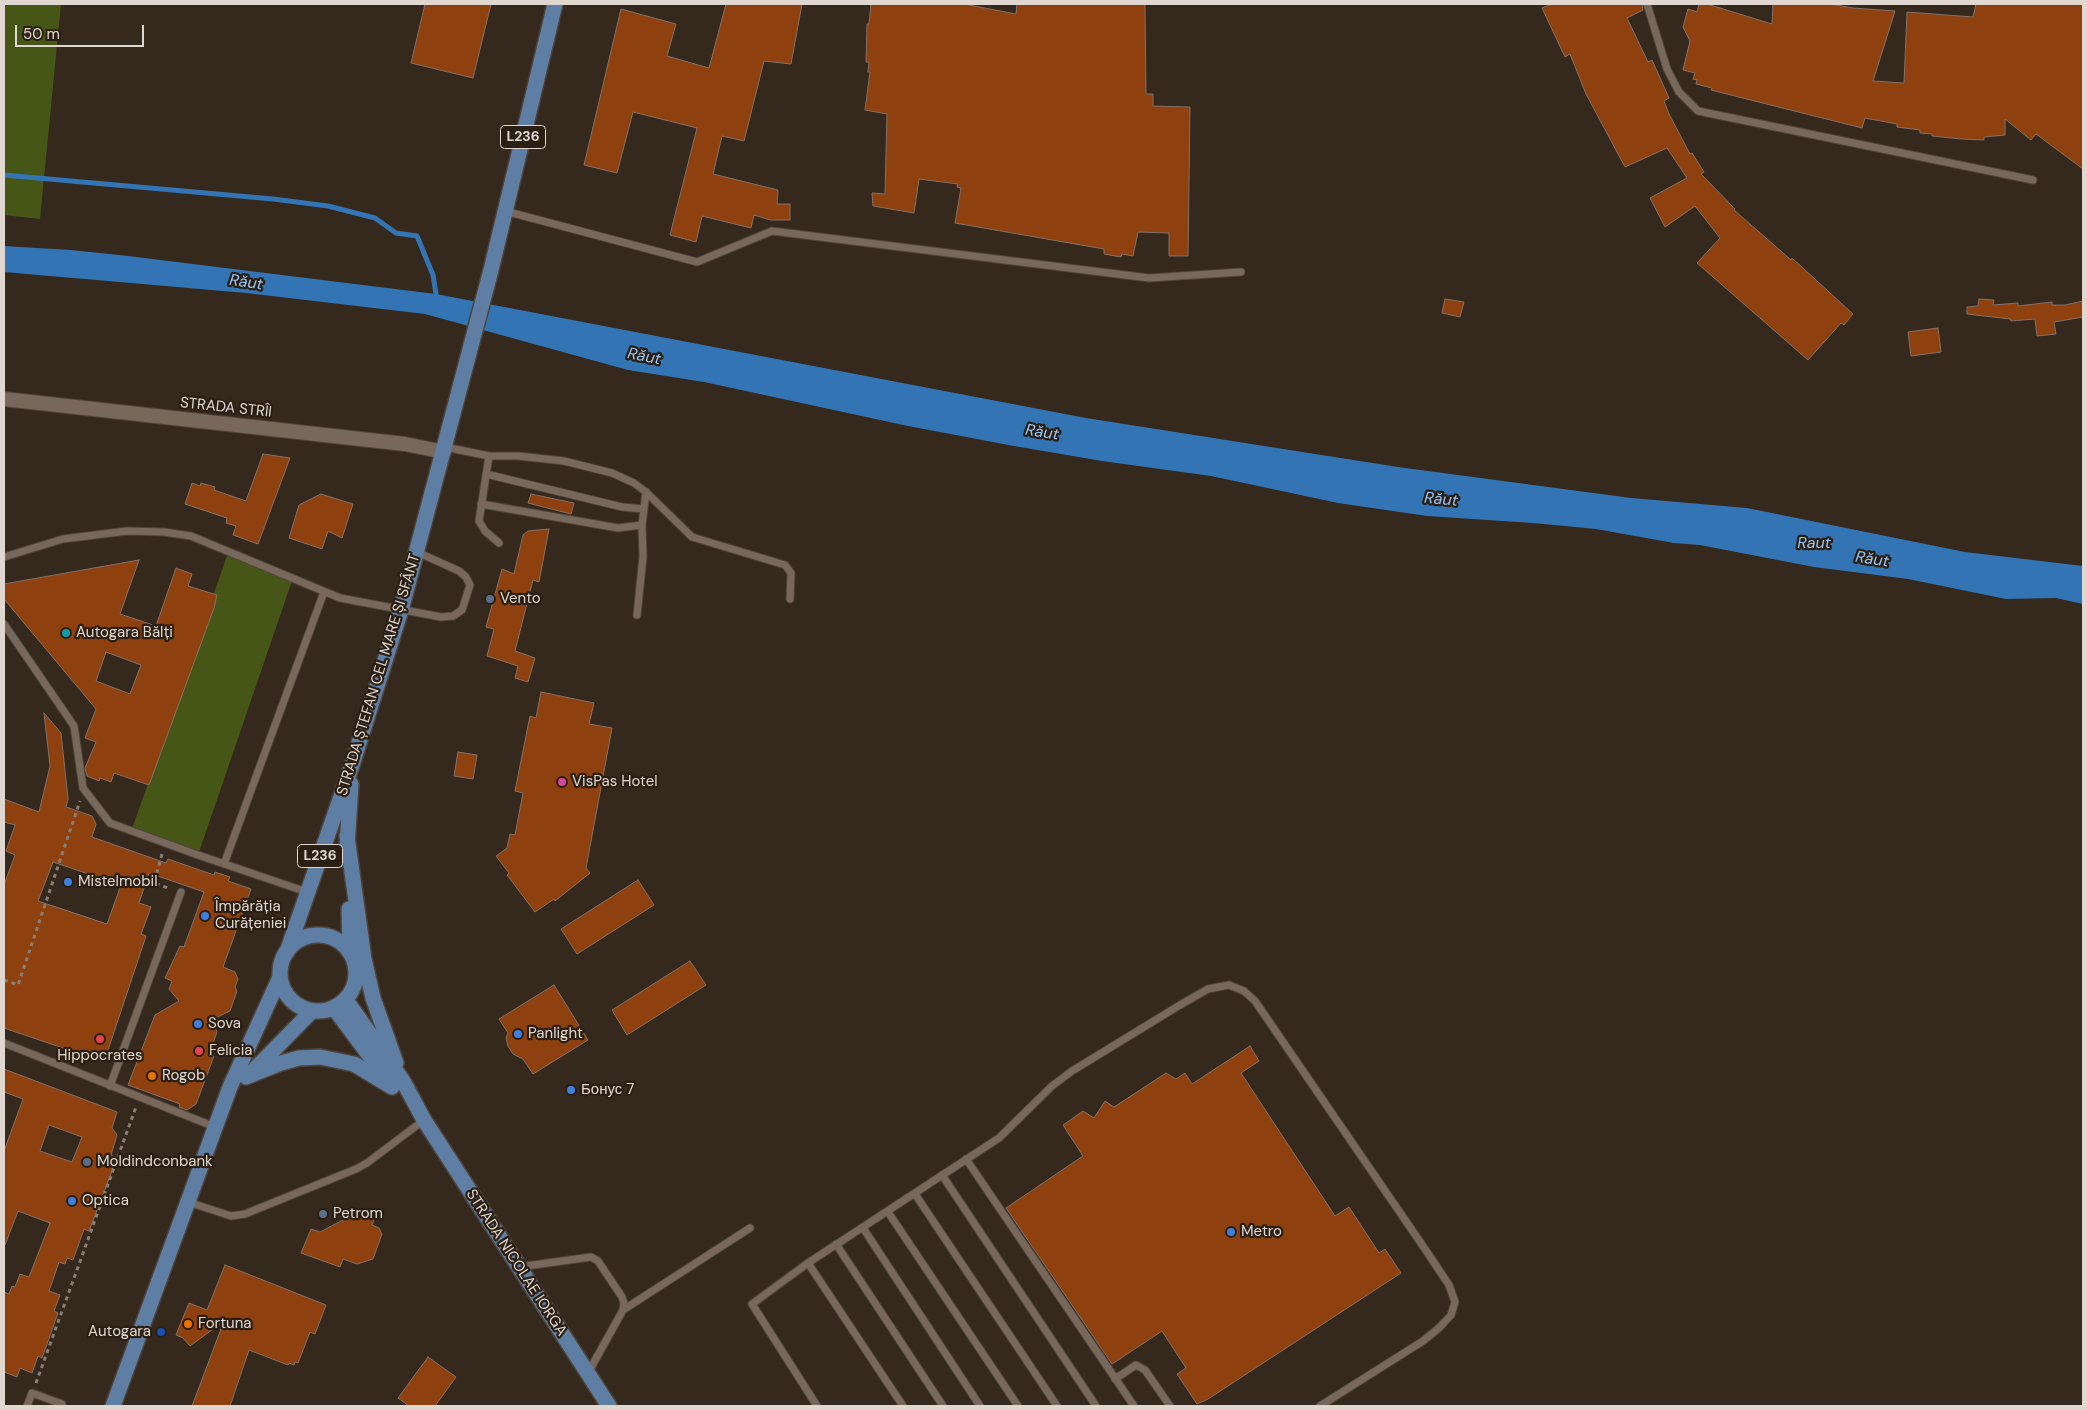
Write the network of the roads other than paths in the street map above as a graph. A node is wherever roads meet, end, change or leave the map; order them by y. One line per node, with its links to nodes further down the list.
1 (555, 4): 4 (main road, L236)
2 (1647, 4): 3 (lane)
3 (2032, 180)
4 (505, 211): 5 (lane); 7 (main road, STRADA ȘTEFAN CEL MARE ȘI SFÂNT / L236)
5 (1241, 272)
6 (4, 399): 7 (street, STRADA STRÎI)
7 (444, 450): 8 (lane); 15 (main road, STRADA ȘTEFAN CEL MARE ȘI SFÂNT)
8 (489, 456): 9 (lane); 10 (lane)
9 (486, 474): 11 (lane); 12 (lane)
10 (646, 492): 12 (lane); 18 (lane)
11 (481, 504): 13 (lane); 14 (lane)
12 (644, 509): 13 (lane)
13 (642, 525): 20 (lane)
14 (499, 543)
15 (417, 552): 19 (main road, STRADA ȘTEFAN CEL MARE ȘI SFÂNT); 19 (lane)
16 (4, 557): 17 (lane)
17 (324, 592): 19 (lane); 24 (lane)
18 (790, 599)
19 (401, 610): 22 (main road, STRADA ȘTEFAN CEL MARE ȘI SFÂNT)
20 (637, 615)
21 (4, 624): 24 (lane)
22 (353, 762): 23 (main road, L236); 26 (main road, STRADA ȘTEFAN CEL MARE ȘI SFÂNT / L236)
23 (347, 836): 28 (main road, L236); 34 (main road)
24 (224, 864): 26 (lane)
25 (181, 892): 35 (lane)
26 (307, 892): 27 (main road, STRADA ȘTEFAN CEL MARE ȘI SFÂNT / L236)
27 (287, 952): 28 (main road); 29 (main road, L236)
28 (350, 952): 30 (main road, L236)
29 (280, 977): 31 (main road); 36 (main road)
30 (340, 1004): 31 (main road); 34 (main road, STRADA NICOLAE IORGA)
31 (312, 1011): 33 (main road)
32 (4, 1043): 35 (lane)
33 (246, 1077): 34 (main road); 36 (main road)
34 (397, 1084): 37 (main road, STRADA NICOLAE IORGA)
35 (110, 1086): 38 (lane)
36 (230, 1087): 38 (main road)
37 (424, 1120): 42 (lane); 48 (main road, STRADA NICOLAE IORGA)
38 (215, 1127): 42 (main road)
39 (966, 1159): 40 (lane); 51 (lane); 65 (lane)
40 (942, 1175): 41 (lane); 62 (lane)
41 (915, 1194): 43 (lane); 61 (lane)
42 (188, 1202): 54 (main road)
43 (888, 1212): 45 (lane); 60 (lane)
44 (750, 1228): 49 (lane)
45 (863, 1228): 46 (lane); 59 (lane)
46 (836, 1244): 47 (lane); 58 (lane)
47 (808, 1263): 56 (lane); 57 (lane)
48 (519, 1267): 49 (lane); 50 (main road, STRADA NICOLAE IORGA)
49 (623, 1310): 50 (lane)
50 (588, 1374): 55 (main road, STRADA NICOLAE IORGA)
51 (1115, 1378): 63 (lane); 64 (lane)
52 (64, 1405): 53 (lane)
53 (27, 1406)
54 (113, 1406)
55 (609, 1406)
56 (817, 1406)
57 (903, 1406)
58 (943, 1406)
59 (980, 1406)
60 (1018, 1406)
61 (1057, 1406)
62 (1096, 1406)
63 (1134, 1406)
64 (1170, 1406)
65 (1320, 1406)

